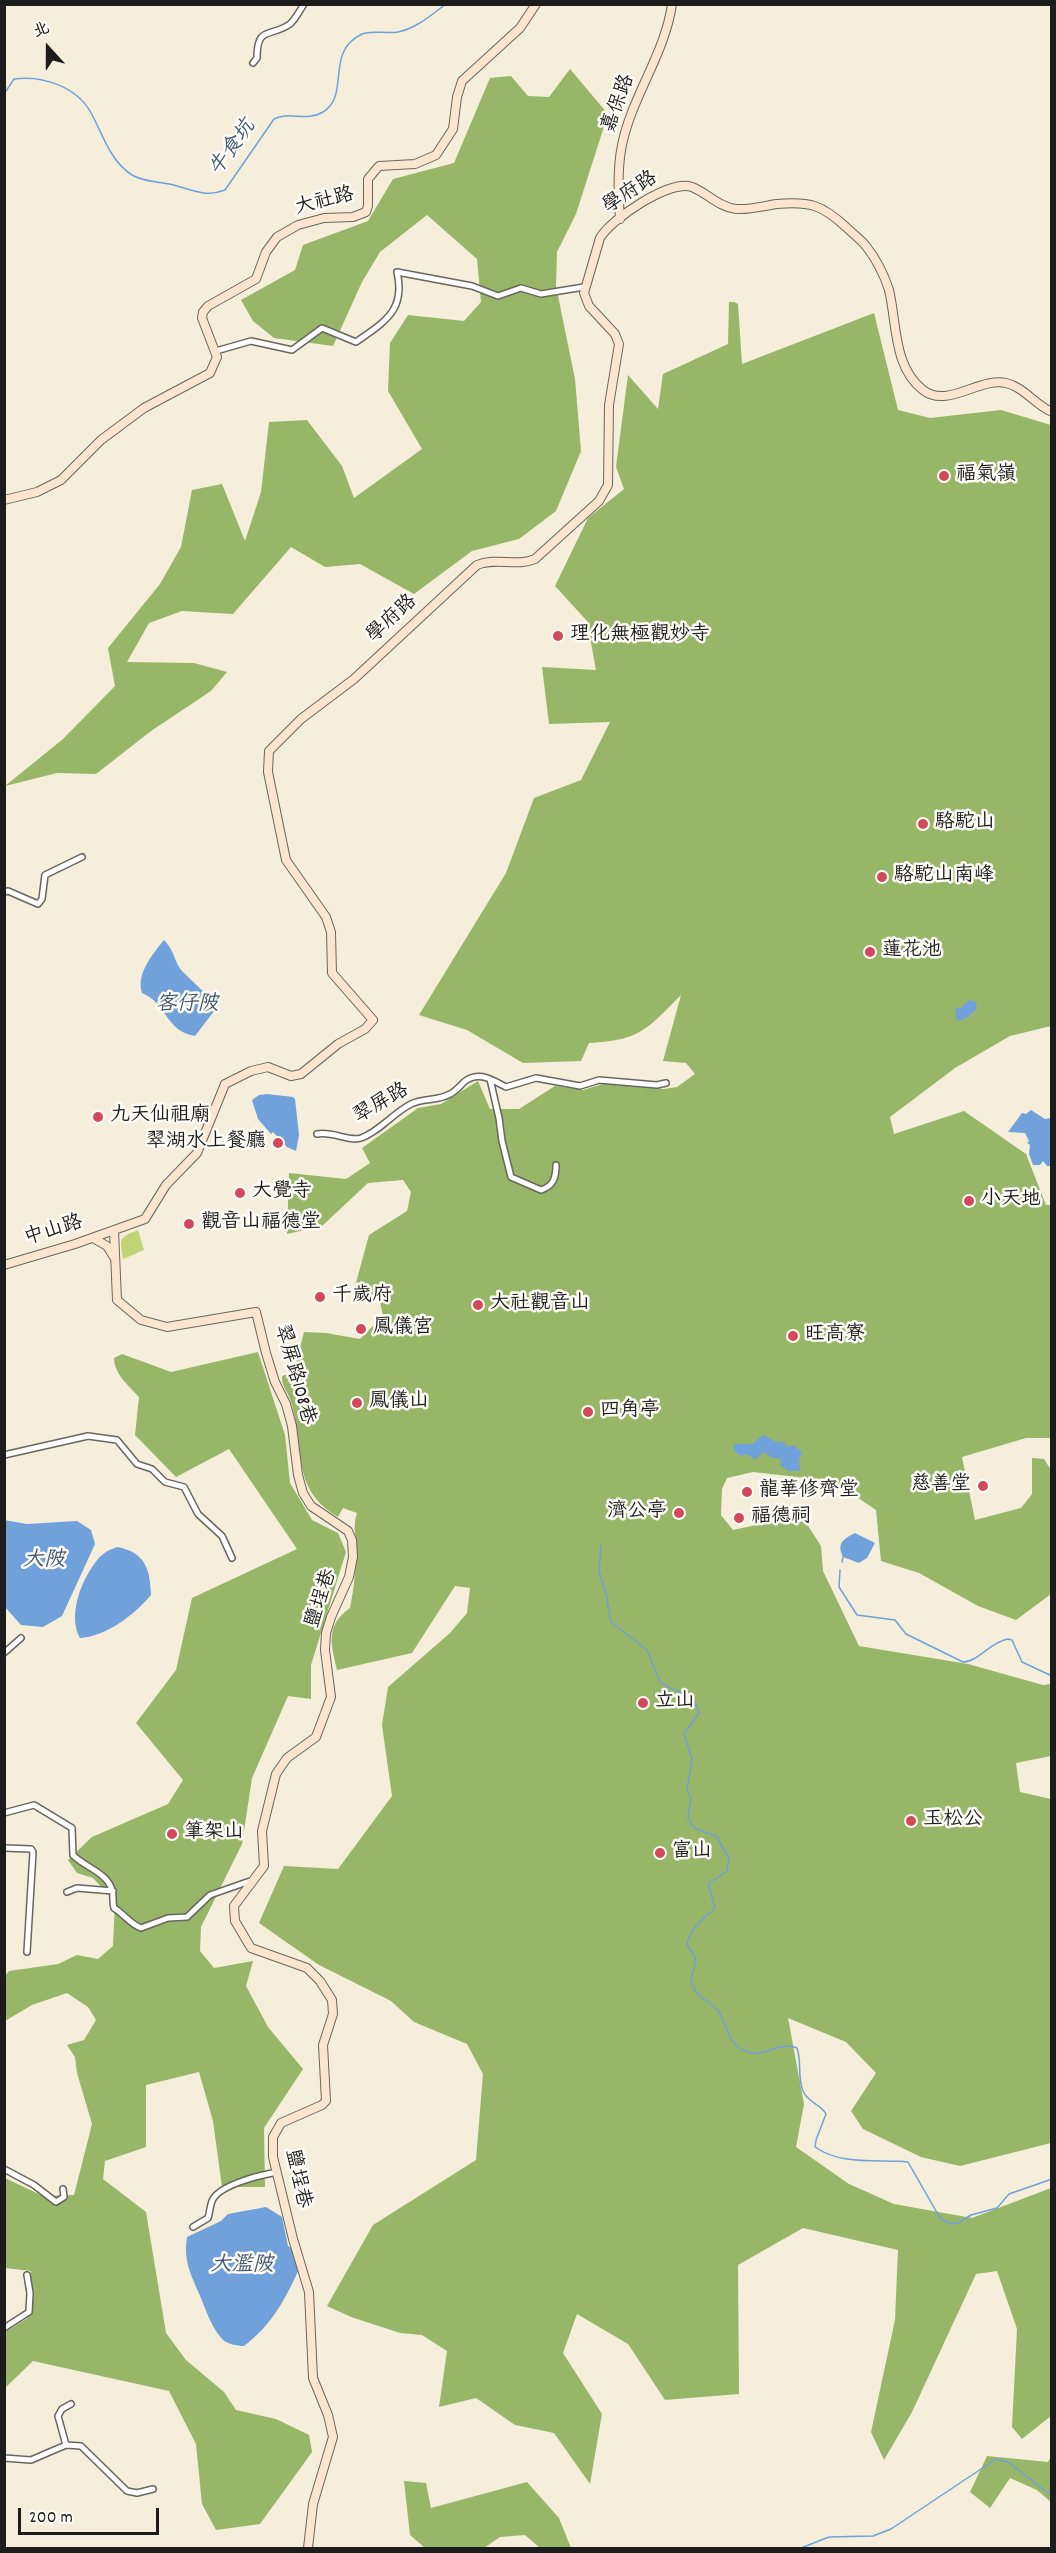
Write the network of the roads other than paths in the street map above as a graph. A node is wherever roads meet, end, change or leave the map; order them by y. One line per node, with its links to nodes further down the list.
1 (304, 4): 4 (street)
2 (536, 4): 7 (street, 大社路)
3 (672, 4): 5 (street, 嘉保路)
4 (254, 63)
5 (620, 219): 6 (street, 學府路); 8 (street, 學府路)
6 (584, 287): 7 (street); 16 (street, 學府路)
7 (216, 351): 9 (street)
8 (1052, 412)
9 (4, 500)
10 (82, 857): 11 (street)
11 (4, 892)
12 (490, 1079): 13 (street, 翠屏路); 14 (street, 翠屏路); 15 (street)
13 (666, 1083)
14 (317, 1134)
15 (556, 1165)
16 (114, 1230): 17 (street, 中山路); 18 (street, 翠屏路108巷)
17 (92, 1238): 18 (street); 19 (street, 中山路)
18 (115, 1258): 21 (street, 翠屏路108巷)
19 (4, 1265)
20 (4, 1455): 22 (street)
21 (323, 1515): 27 (street, 鹽埕巷)
22 (232, 1558)
23 (21, 1638): 24 (street)
24 (4, 1653)
25 (4, 1813): 28 (street)
26 (4, 1848): 30 (street)
27 (252, 1885): 28 (street); 32 (street, 鹽埕巷)
28 (113, 1891): 29 (street)
29 (67, 1892)
30 (27, 1952)
31 (4, 2169): 33 (street)
32 (277, 2172): 34 (street); 41 (street, 鹽埕巷)
33 (63, 2189)
34 (193, 2227)
35 (27, 2275): 36 (street)
36 (4, 2328)
37 (71, 2404): 38 (street)
38 (66, 2445): 39 (street); 40 (street)
39 (4, 2458)
40 (153, 2489)
41 (308, 2548)

